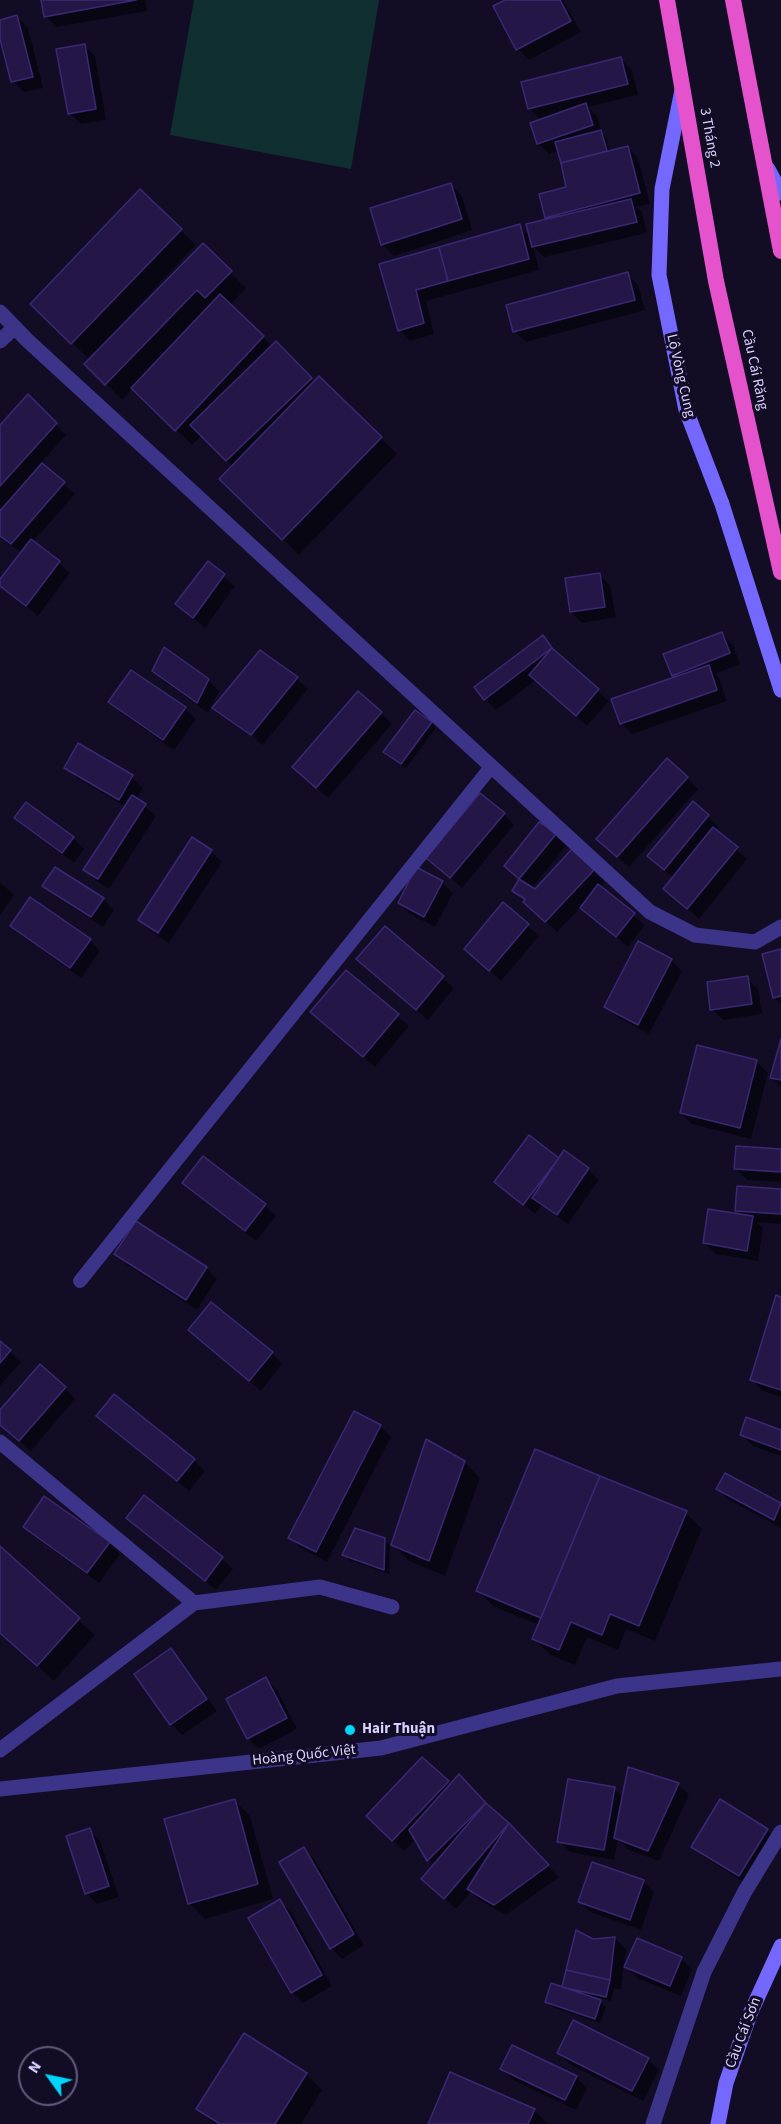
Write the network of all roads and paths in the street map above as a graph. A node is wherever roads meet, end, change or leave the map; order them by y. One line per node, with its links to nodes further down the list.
1 (667, 0): 3 (highway, 3 Tháng 2)
2 (733, 0): 4 (highway)
3 (682, 87): 7 (highway, 3 Tháng 2); 12 (main road, Lộ Vòng Cung)
4 (764, 162): 5 (main road); 6 (highway)
5 (781, 193)
6 (781, 251)
7 (716, 281): 11 (highway, Cầu Cái Răng)
8 (0, 312): 9 (street)
9 (15, 327): 10 (street); 13 (street)
10 (0, 341)
11 (781, 572)
12 (781, 690)
13 (491, 766): 14 (street); 15 (lane)
14 (781, 927)
15 (80, 1281)
16 (0, 1442): 17 (street)
17 (194, 1603): 18 (street); 20 (street)
18 (392, 1607)
19 (781, 1669): 21 (street, Hoàng Quốc Việt)
20 (0, 1750)
21 (0, 1789)
22 (781, 1832): 24 (street)
23 (781, 1946): 25 (main road, Cầu Cái Sơn)
24 (653, 2124)
25 (718, 2124)

